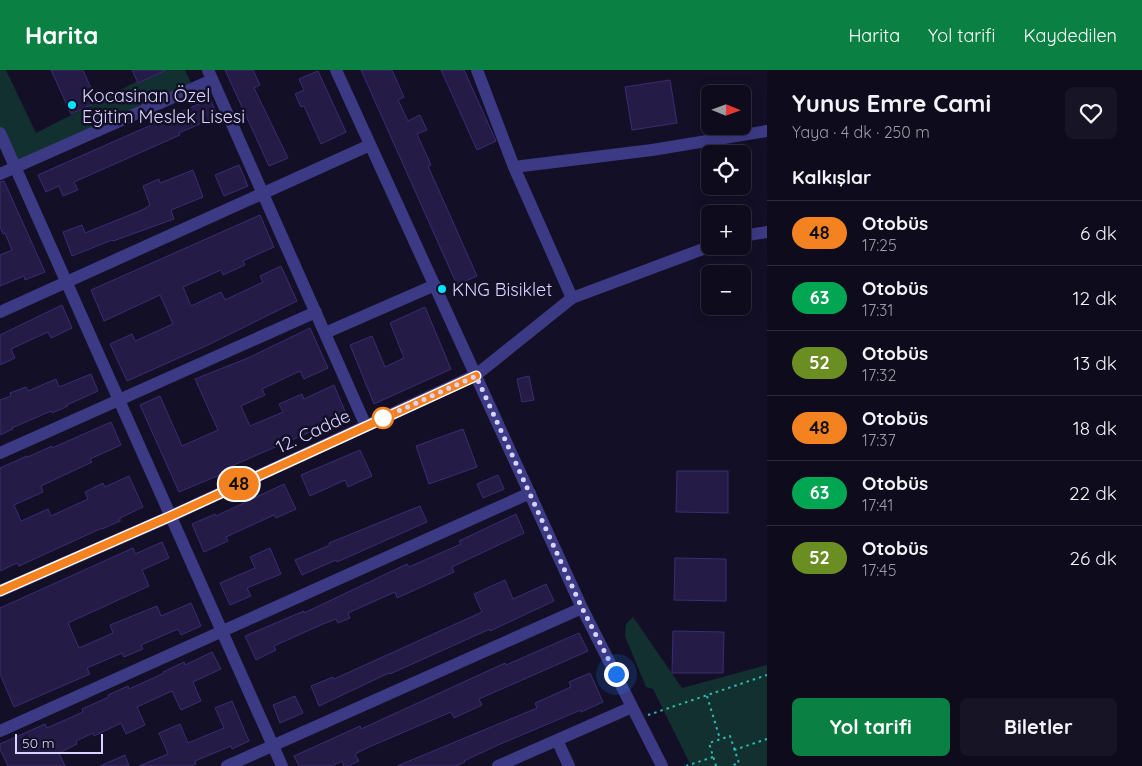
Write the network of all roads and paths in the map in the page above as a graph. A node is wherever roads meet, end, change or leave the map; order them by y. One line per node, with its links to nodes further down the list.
1 (336, 70): 6 (street)
2 (477, 70): 8 (street)
3 (210, 75): 7 (street); 10 (street)
4 (767, 131): 8 (street)
5 (0, 133): 7 (street)
6 (370, 144): 10 (street); 15 (street)
7 (16, 167): 9 (street); 14 (street)
8 (514, 167): 16 (street)
9 (0, 174)
10 (263, 194): 14 (street); 18 (street)
11 (767, 232): 12 (street)
12 (751, 235)
13 (701, 250): 16 (street, 12. Cadde)
14 (68, 282): 17 (street); 21 (street)
15 (435, 286): 19 (street); 20 (street)
16 (572, 298): 20 (street, 12. Cadde)
17 (0, 312)
18 (316, 312): 19 (street); 21 (street)
19 (325, 334): 22 (street)
20 (476, 376): 22 (street, 12. Cadde); 24 (street)
21 (120, 400): 23 (street); 25 (street)
22 (366, 426): 25 (street, 12. Cadde)
23 (0, 452)
24 (530, 493): 27 (street); 28 (street)
25 (171, 516): 26 (street, 12. Cadde); 28 (street)
26 (0, 591)
27 (582, 608): 31 (street); 37 (street)
28 (222, 631): 33 (street); 37 (street)
29 (767, 675): 30 (path)
30 (707, 696): 32 (path); 36 (path)
31 (632, 707): 32 (street); 35 (street)
32 (638, 719): 44 (street)
33 (0, 731)
34 (767, 738): 38 (path)
35 (558, 740): 42 (street); 43 (street)
36 (720, 740): 38 (path); 39 (path)
37 (273, 746): 40 (street); 41 (street)
38 (734, 750): 47 (path)
39 (713, 757): 45 (path); 46 (path)
40 (227, 766)
41 (282, 766)
42 (498, 766)
43 (568, 766)
44 (662, 766)
45 (686, 766)
46 (716, 766)
47 (730, 766)

